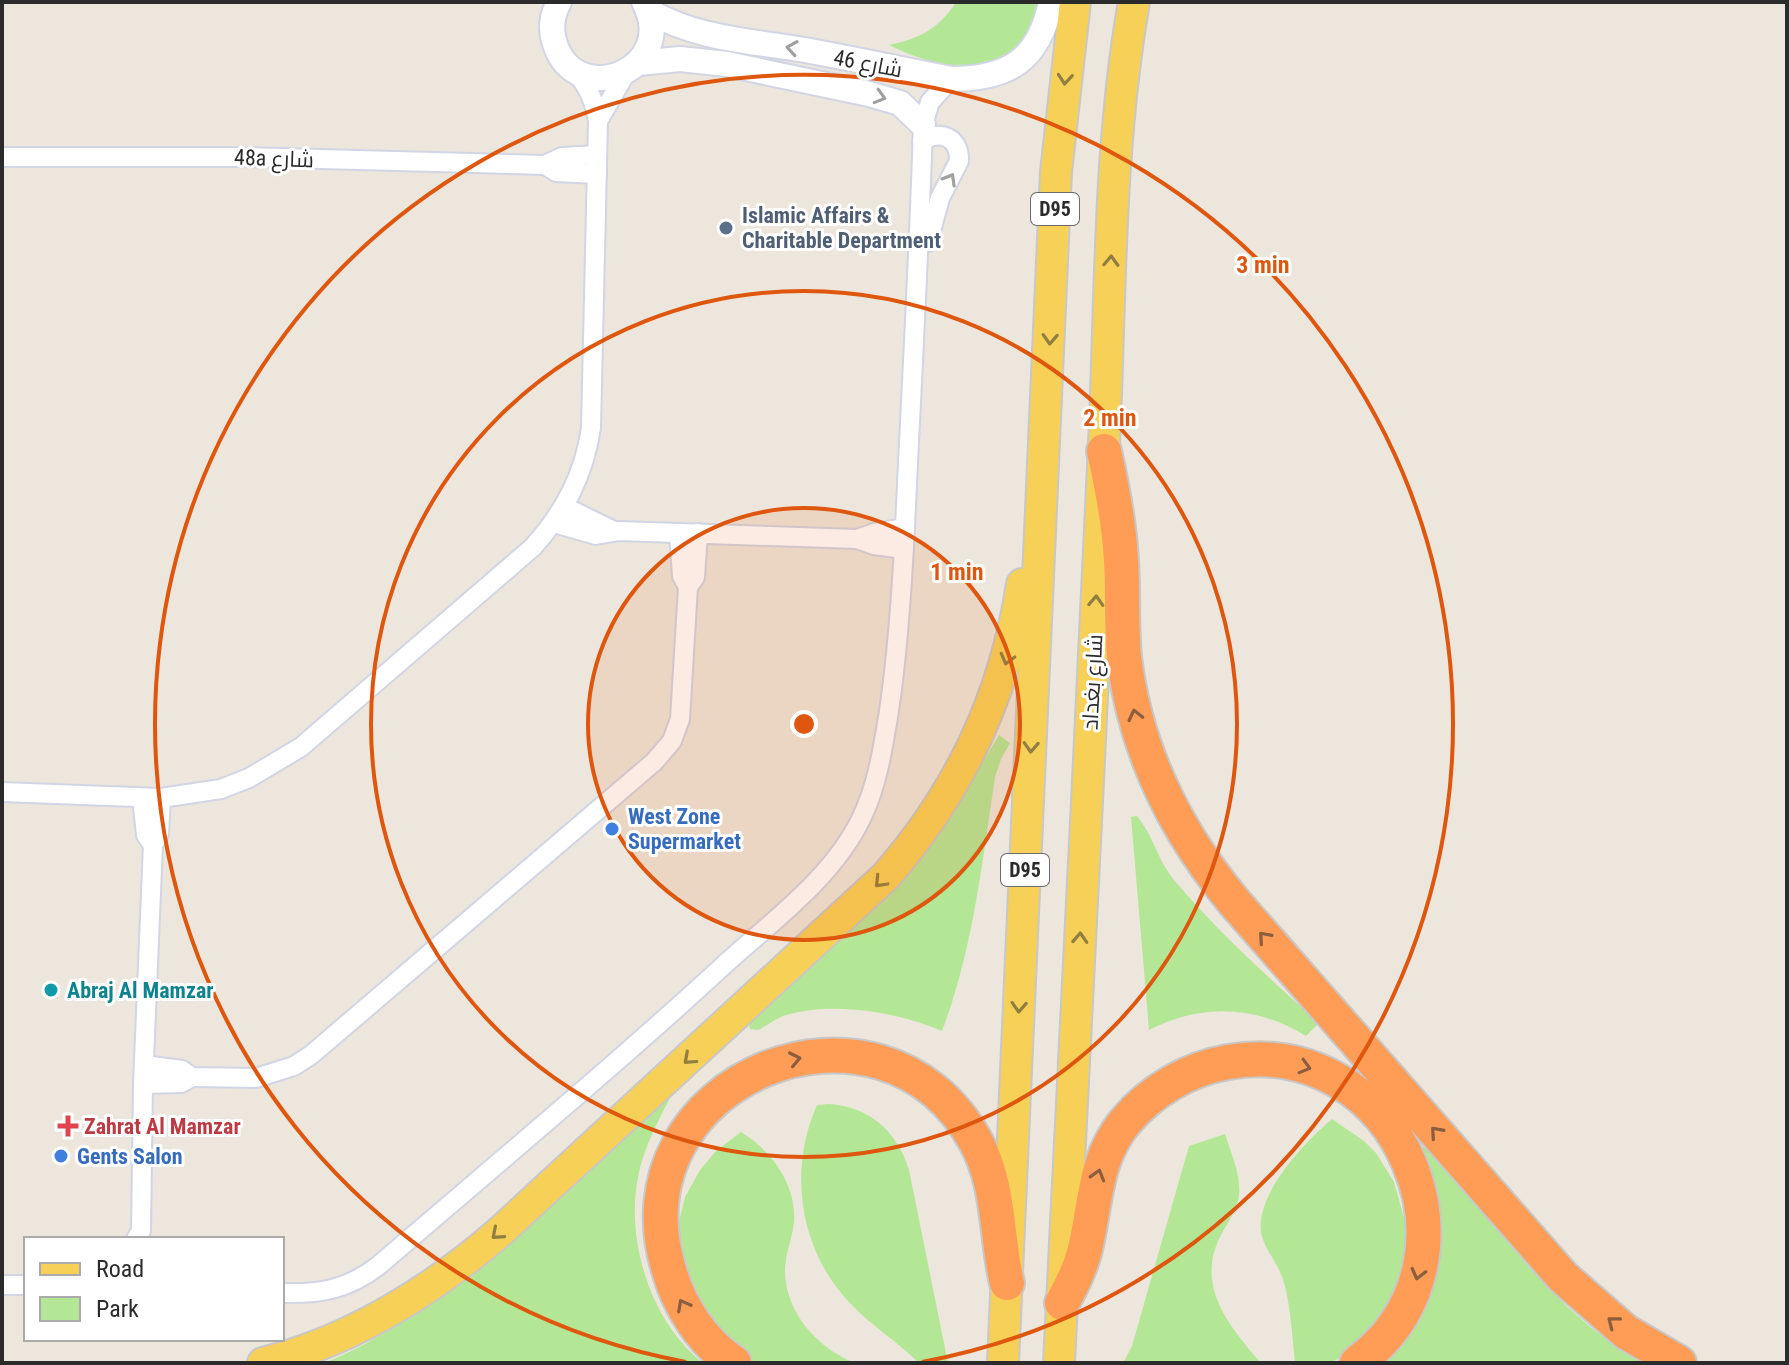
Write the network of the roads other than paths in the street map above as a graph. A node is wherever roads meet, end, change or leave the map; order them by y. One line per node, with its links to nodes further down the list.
1 (1051, 2): 8 (street, شارع 46)
2 (1075, 2): 16 (main road, D95, one-way to 16)
3 (1134, 2): 17 (main road, شارع بغداد, one-way to 3)
4 (647, 7): 6 (street); 8 (street, شارع 46, one-way to 4)
5 (551, 8): 7 (street)
6 (632, 68): 7 (street, شارع 46); 9 (street); 10 (street, شارع 46, one-way to 10)
7 (574, 70): 9 (street)
8 (951, 79): 10 (street)
9 (598, 121): 11 (street)
10 (923, 133): 15 (street); 15 (street, one-way to 10)
11 (597, 155): 13 (street, 48a شارع); 14 (street)
12 (2, 157): 13 (street, 48a شارع)
13 (545, 165): 14 (street, 48a شارع)
14 (597, 174): 18 (street)
15 (917, 308): 20 (street)
16 (1046, 417): 33 (main road, D95, one-way to 33); 38 (main road, one-way to 38)
17 (1104, 451): 37 (main road, شارع بغداد, one-way to 17); 43 (highway, one-way to 17)
18 (565, 507): 19 (street); 21 (street)
19 (554, 523): 21 (street); 28 (street)
20 (905, 528): 24 (street); 25 (street)
21 (614, 531): 22 (street)
22 (679, 533): 23 (street); 26 (street)
23 (698, 533): 24 (street); 26 (street)
24 (857, 539): 25 (street)
25 (904, 549): 36 (street)
26 (688, 587): 30 (street)
27 (2, 792): 28 (street)
28 (151, 798): 29 (street)
29 (144, 1065): 30 (street); 31 (street)
30 (192, 1077): 31 (street)
31 (143, 1084): 32 (street)
32 (142, 1236)
33 (1007, 1283): 39 (highway, one-way to 33); 40 (main road, D95)
34 (2, 1285): 35 (street)
35 (24, 1285)
36 (284, 1293)
37 (1062, 1313): 41 (main road, شارع بغداد); 42 (highway, one-way to 42)
38 (263, 1363)
39 (734, 1363)
40 (1003, 1363)
41 (1059, 1363)
42 (1357, 1363)
43 (1679, 1363)

